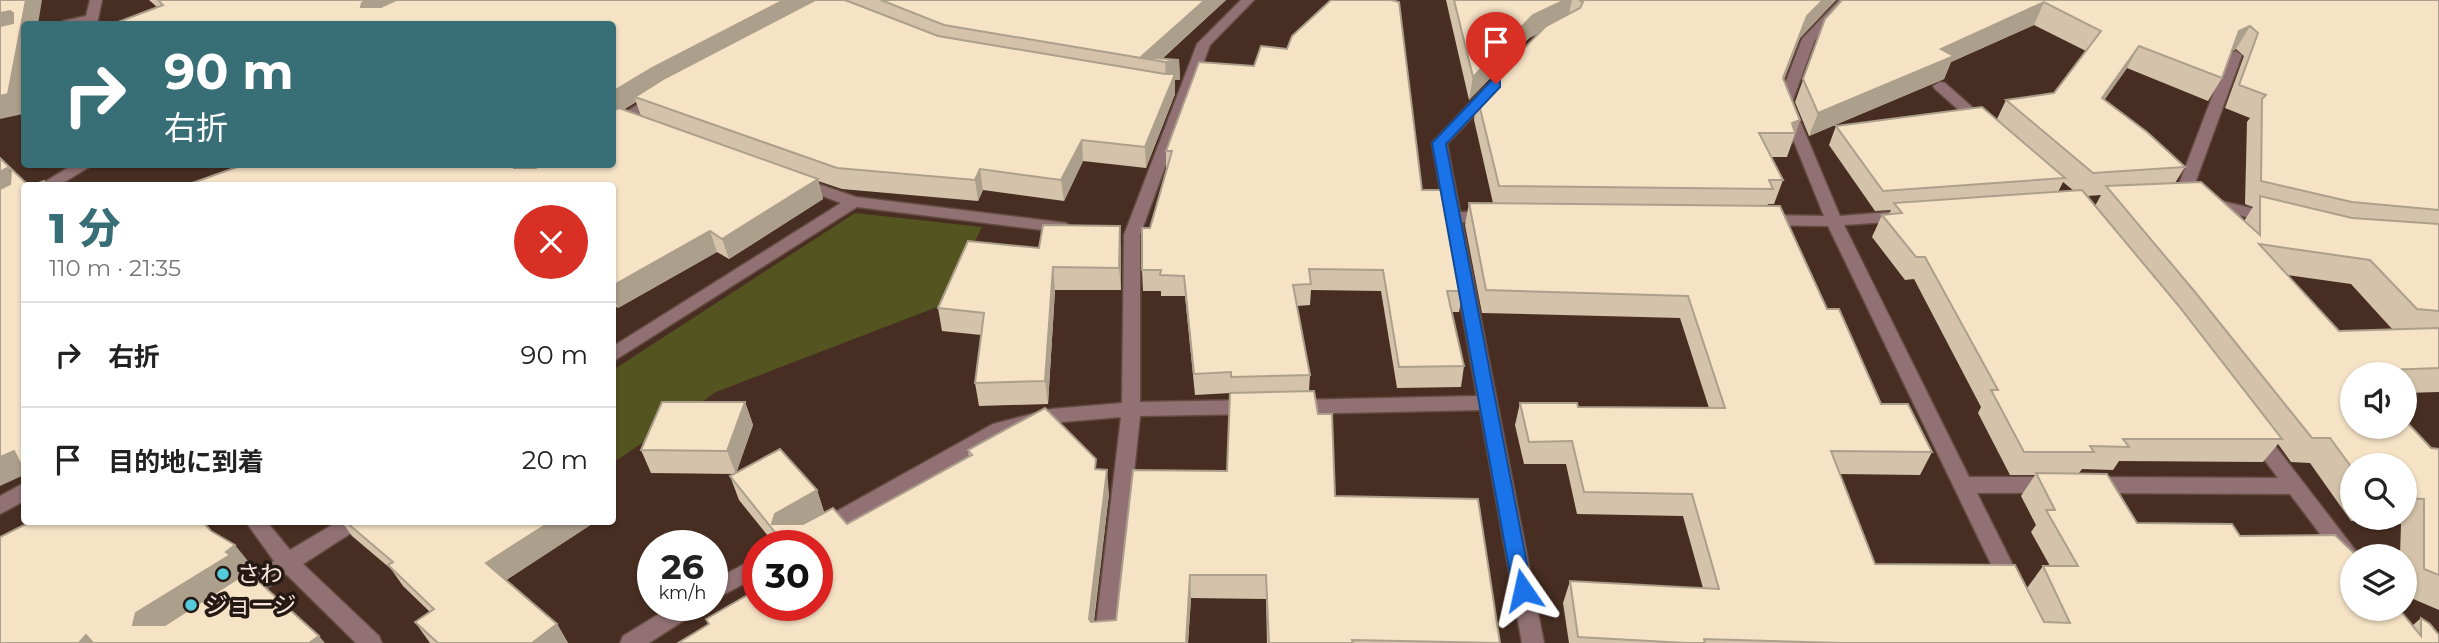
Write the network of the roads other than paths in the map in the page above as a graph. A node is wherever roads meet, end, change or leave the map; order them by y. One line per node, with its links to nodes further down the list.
1 (96, 0): 4 (street)
2 (1248, 0): 8 (street)
3 (1846, 0): 22 (street)
4 (92, 21)
5 (2235, 55): 23 (street)
6 (1505, 74): 19 (street)
7 (677, 86): 11 (street)
8 (1189, 86): 10 (street); 27 (street)
9 (1940, 86): 13 (street)
10 (1166, 88)
11 (618, 123): 12 (street)
12 (650, 128)
13 (1993, 132)
14 (77, 171): 16 (street)
15 (790, 179): 17 (street)
16 (54, 182)
17 (854, 202): 24 (street); 25 (street)
18 (1915, 216): 22 (street)
19 (1452, 217): 20 (street); 26 (street)
20 (1508, 217)
21 (1744, 220): 22 (street)
22 (1835, 221): 29 (street)
23 (2283, 221)
24 (1079, 229)
25 (616, 353)
26 (1486, 403): 27 (street); 44 (street)
27 (1130, 409): 35 (street); 43 (street)
28 (2245, 420): 30 (street)
29 (1963, 485): 30 (street); 39 (street)
30 (2294, 486): 36 (street)
31 (21, 493): 32 (street)
32 (0, 506)
33 (258, 525): 37 (street)
34 (347, 525): 37 (street)
35 (820, 530)
36 (2340, 545)
37 (288, 563): 38 (street); 41 (street)
38 (219, 607)
39 (2023, 607)
40 (665, 621): 42 (street)
41 (371, 643)
42 (631, 643)
43 (1105, 643)
44 (1533, 643)

